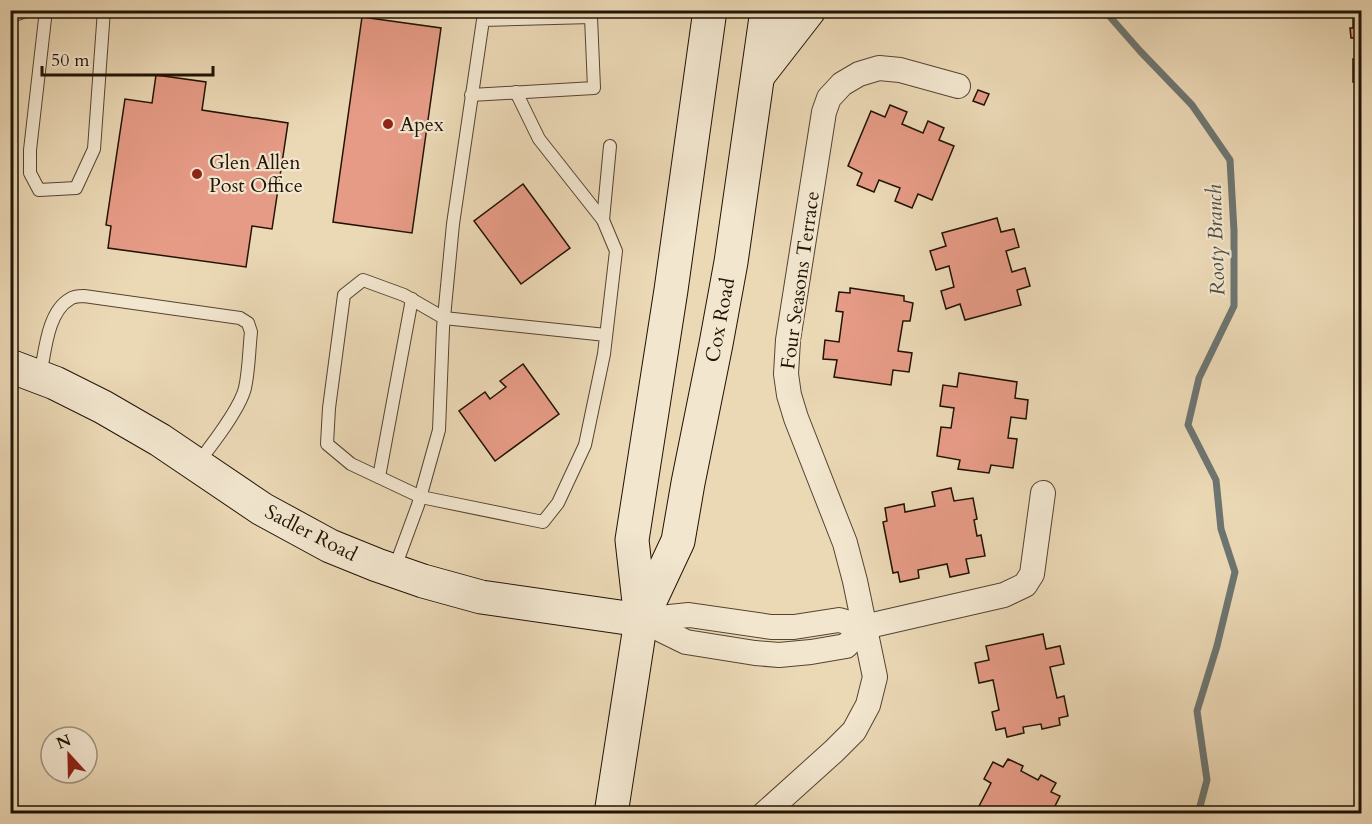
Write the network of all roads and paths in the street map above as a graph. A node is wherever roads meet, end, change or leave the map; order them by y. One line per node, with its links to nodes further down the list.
1 (28, 10): 6 (lane)
2 (46, 10): 3 (lane)
3 (104, 10)
4 (767, 10): 8 (main road, Cox Road)
5 (809, 10): 8 (main road)
6 (10, 17)
7 (704, 18): 23 (main road, Cox Road)
8 (757, 77): 23 (main road, Cox Road)
9 (958, 86): 24 (street, Four Seasons Terrace)
10 (516, 92): 11 (lane); 11 (lane); 13 (lane)
11 (471, 95): 15 (lane)
12 (610, 146): 13 (lane)
13 (603, 220): 16 (lane)
14 (412, 299): 15 (lane); 19 (lane); 19 (lane)
15 (444, 318): 16 (lane); 21 (lane)
16 (606, 335): 21 (lane)
17 (25, 371): 18 (main road, Sadler Road); 18 (lane)
18 (197, 465): 22 (main road, Sadler Road)
19 (379, 477): 21 (lane)
20 (1043, 493): 24 (street)
21 (421, 497): 22 (lane)
22 (394, 571): 23 (main road, Sadler Road)
23 (641, 620): 24 (street); 25 (main road, Cox Road)
24 (864, 627): 26 (street, Four Seasons Terrace)
25 (611, 813)
26 (764, 813)

